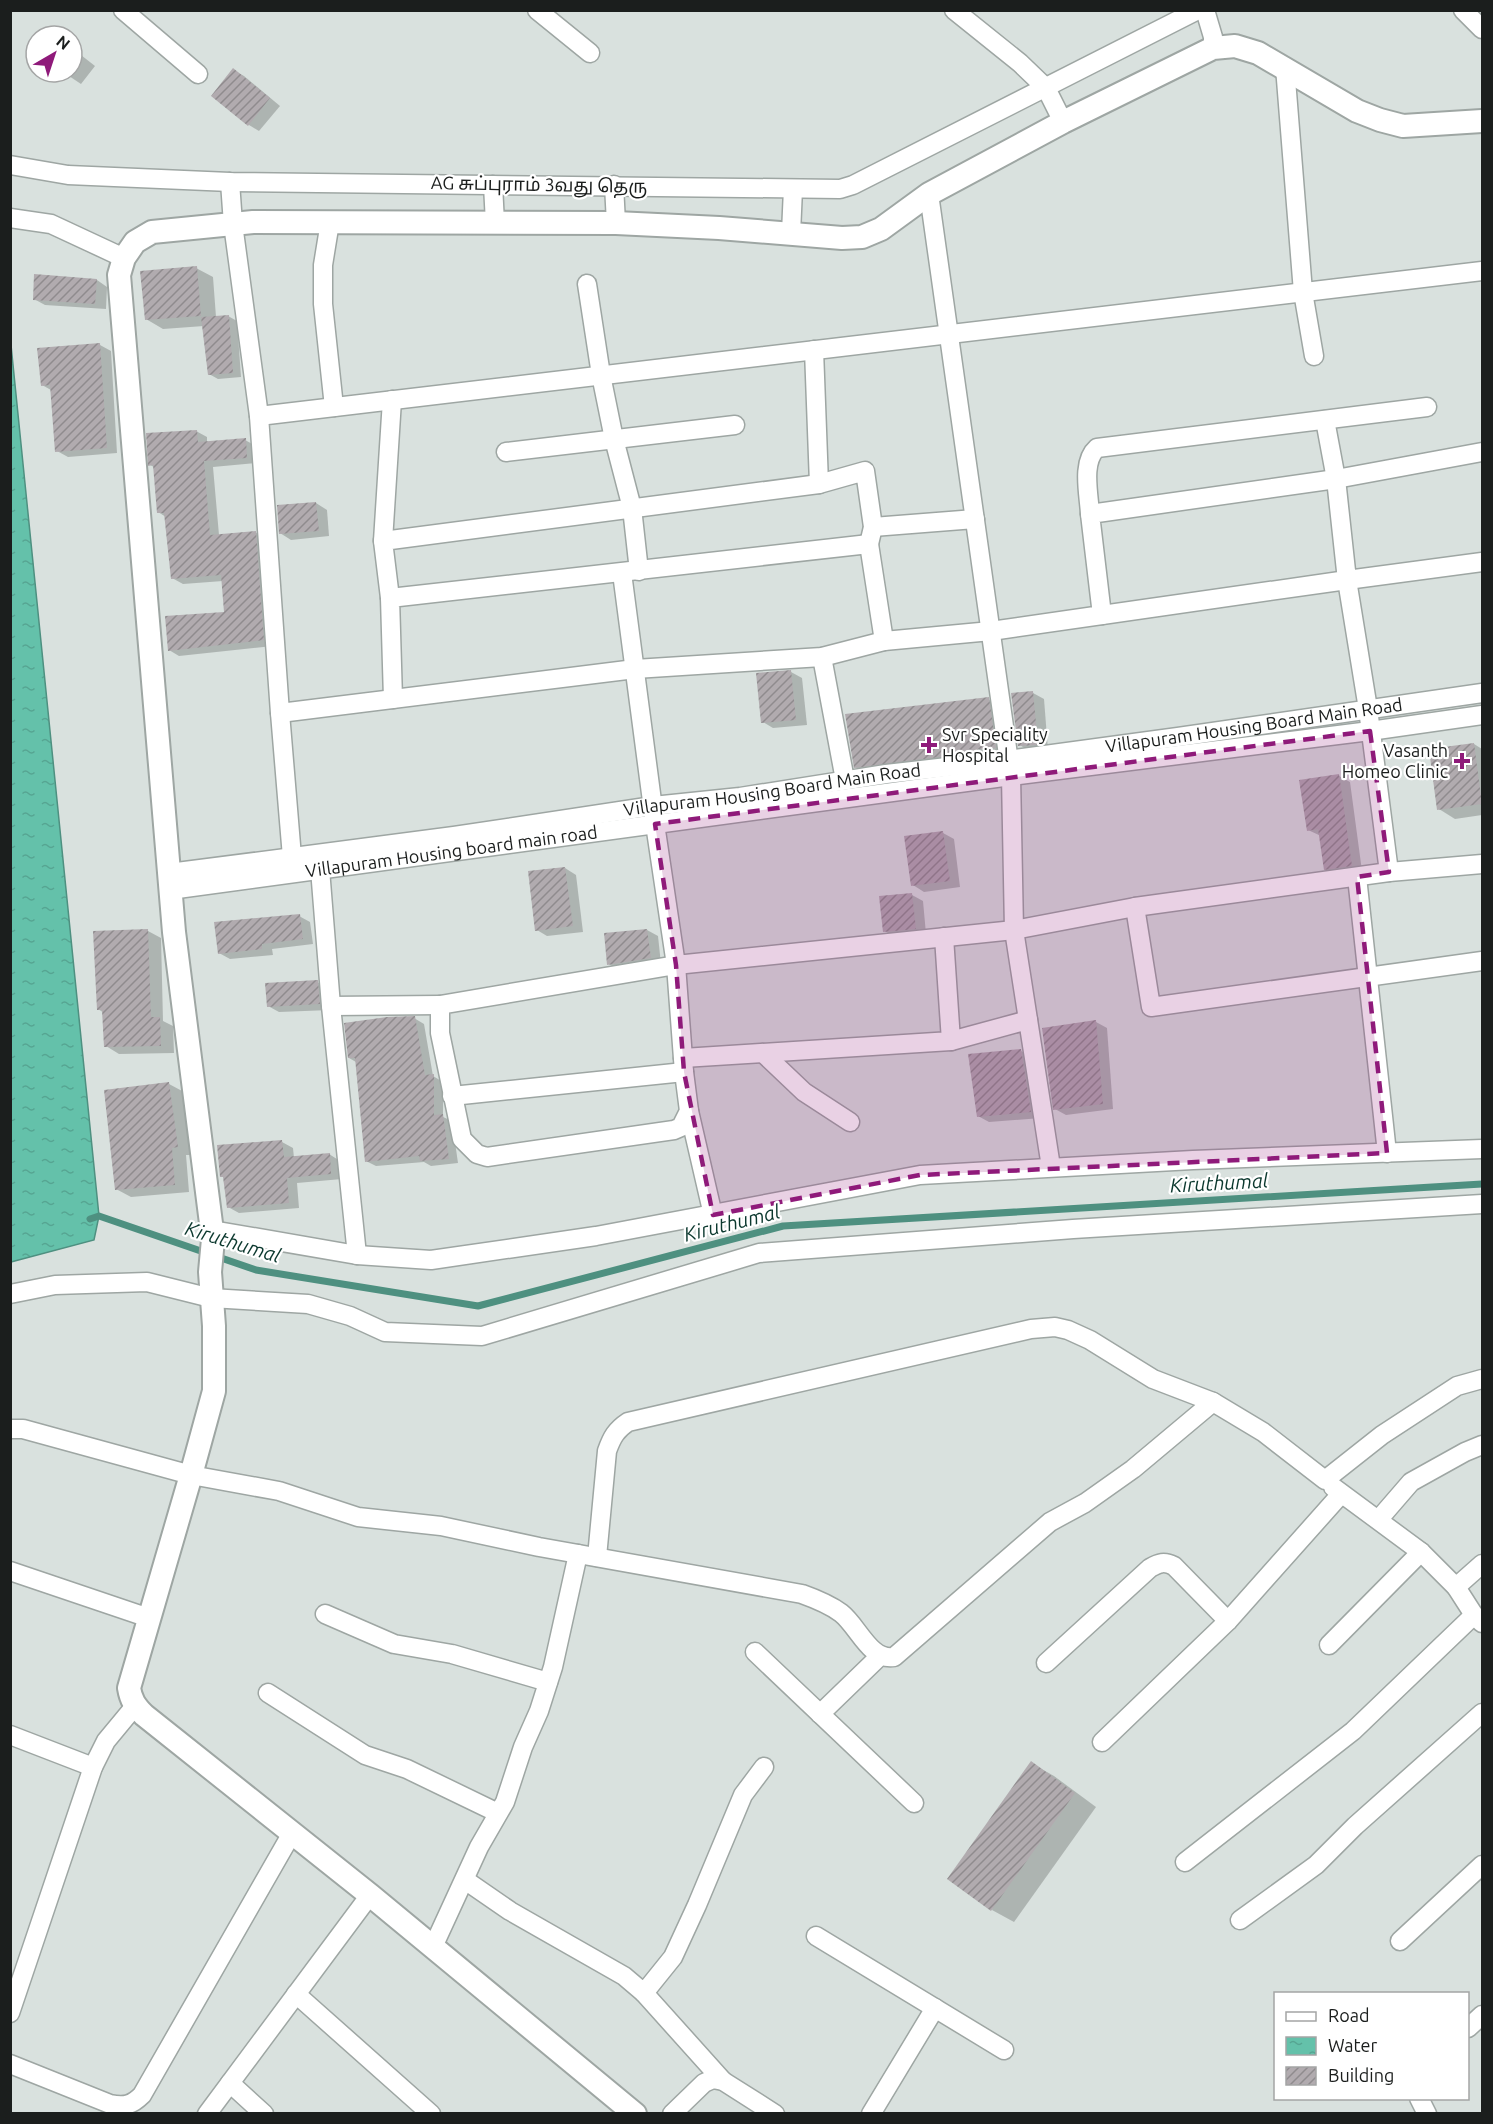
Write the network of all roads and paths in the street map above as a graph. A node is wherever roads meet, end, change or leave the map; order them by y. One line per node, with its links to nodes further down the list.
1 (123, 10): 10 (street)
2 (537, 10): 8 (street)
3 (954, 10): 11 (street)
4 (1463, 10): 6 (street)
5 (1203, 12): 7 (street); 11 (street, AG சுப்புராம் 3வது தெரு)
6 (1482, 29)
7 (1213, 42): 9 (street); 12 (street)
8 (590, 53)
9 (1285, 67): 13 (street); 26 (street)
10 (198, 74)
11 (1048, 92): 12 (street); 19 (street, AG சுப்புராம் 3வது தெரு)
12 (1060, 117): 16 (street)
13 (1482, 121)
14 (10, 165): 15 (street, AG சுப்புராம் 3வது தெரு)
15 (230, 187): 17 (street, AG சுப்புராம் 3வது தெரு); 20 (street)
16 (929, 194): 19 (street); 27 (street)
17 (493, 202): 18 (street); 18 (street, AG சுப்புராம் 3வது தெரு); 22 (street)
18 (615, 202): 19 (street); 19 (street, AG சுப்புராம் 3வது தெரு)
19 (792, 209)
20 (232, 217): 22 (street); 23 (street); 34 (street)
21 (10, 218): 23 (street)
22 (330, 222): 32 (street)
23 (124, 258): 71 (street)
24 (1482, 271): 26 (street)
25 (587, 284): 30 (street)
26 (1303, 292): 27 (street); 29 (street)
27 (949, 335): 28 (street); 44 (street)
28 (814, 350): 30 (street); 41 (street)
29 (1314, 356)
30 (601, 375): 31 (street); 37 (street)
31 (392, 400): 32 (street); 46 (street)
32 (333, 407): 34 (street)
33 (1427, 407): 35 (street)
34 (259, 416): 59 (street)
35 (1325, 420): 40 (street); 43 (street)
36 (735, 425): 37 (street)
37 (614, 439): 38 (street); 42 (street)
38 (506, 452)
39 (1482, 452): 40 (street)
40 (1336, 479): 43 (street); 49 (street)
41 (819, 484): 42 (street); 45 (street)
42 (632, 508): 46 (street); 48 (street)
43 (1090, 514): 51 (street)
44 (975, 519): 45 (street); 52 (street)
45 (871, 536): 48 (street); 53 (street)
46 (382, 541): 50 (street)
47 (1482, 562): 49 (street)
48 (630, 572): 50 (street); 55 (street)
49 (1347, 580): 51 (street); 58 (street)
50 (390, 598): 57 (street)
51 (1102, 615): 52 (street)
52 (991, 631): 53 (street); 62 (street)
53 (884, 641): 54 (street)
54 (822, 657): 55 (street); 63 (street)
55 (635, 669): 57 (street); 64 (street)
56 (1482, 693): 58 (street, Villapuram Housing Board Main Road)
57 (393, 699): 59 (street)
58 (1368, 709): 61 (street); 62 (street, Villapuram Housing Board Main Road)
59 (280, 713): 66 (street)
60 (1482, 715): 61 (street, Villapuram Housing board main road)
61 (1370, 731): 62 (street, Villapuram Housing board main road); 69 (street)
62 (1010, 768): 63 (street, Villapuram Housing Board Main Road); 65 (street, Villapuram Housing board main road); 73 (street)
63 (845, 780): 64 (street, Villapuram Housing Board Main Road)
64 (653, 806): 65 (street); 66 (street, Villapuram Housing Board Main Road)
65 (655, 824): 68 (street, Villapuram Housing board main road); 76 (street)
66 (292, 857): 68 (street); 71 (street, Villapuram Housing Board Main Road)
67 (1482, 864): 69 (street)
68 (320, 869): 71 (street, Villapuram Housing board main road); 79 (street)
69 (1389, 872): 70 (street)
70 (1357, 877): 72 (street); 77 (street)
71 (169, 881): 92 (street)
72 (1135, 907): 73 (street); 77 (street)
73 (1014, 930): 74 (street); 80 (street)
74 (944, 937): 76 (street); 81 (street)
75 (1482, 961): 77 (street)
76 (676, 965): 78 (street); 83 (street)
77 (1367, 977): 88 (street)
78 (440, 1005): 79 (street); 84 (street)
79 (331, 1006): 93 (street)
80 (1028, 1020): 81 (street); 89 (street)
81 (951, 1041): 82 (street)
82 (763, 1053): 83 (street); 86 (street)
83 (683, 1065): 84 (street); 85 (street)
84 (452, 1096): 85 (street)
85 (689, 1111): 91 (street)
86 (850, 1122)
87 (1482, 1149): 88 (street)
88 (1387, 1153): 89 (street)
89 (1051, 1167): 91 (street)
90 (1482, 1204): 95 (street)
91 (713, 1215): 93 (street)
92 (213, 1234): 93 (street); 95 (street)
93 (357, 1255)
94 (10, 1294): 95 (street)
95 (211, 1298): 100 (street)
96 (1482, 1379): 101 (street)
97 (1213, 1402): 101 (street); 106 (street); 116 (street)
98 (10, 1429): 100 (street)
99 (1482, 1445): 103 (street)
100 (191, 1475): 105 (street); 111 (street)
101 (1324, 1480): 102 (street)
102 (1341, 1494): 103 (street); 113 (street)
103 (1379, 1519): 104 (street)
104 (1421, 1552): 109 (street); 114 (street)
105 (578, 1554): 106 (street); 118 (street)
106 (597, 1557): 116 (street)
107 (1482, 1564): 109 (street)
108 (10, 1571): 111 (street)
109 (1456, 1587): 112 (street)
110 (325, 1614): 118 (street)
111 (149, 1618): 120 (street)
112 (1478, 1619): 130 (street)
113 (1228, 1621): 117 (street); 124 (street)
114 (1329, 1645)
115 (755, 1652): 122 (street)
116 (880, 1656): 122 (street)
117 (1046, 1663)
118 (548, 1682): 128 (street)
119 (268, 1693): 128 (street)
120 (135, 1706): 125 (street); 129 (street)
121 (1482, 1713): 134 (street)
122 (820, 1714): 127 (street)
123 (13, 1742): 125 (street)
124 (1102, 1742)
125 (93, 1767): 141 (street)
126 (764, 1767): 138 (street)
127 (914, 1803)
128 (498, 1814): 132 (street)
129 (292, 1833): 133 (street); 149 (street)
130 (1185, 1862)
131 (1482, 1865): 136 (street)
132 (465, 1880): 137 (street); 138 (street)
133 (370, 1895): 137 (street); 139 (street)
134 (1240, 1920)
135 (816, 1936): 140 (street)
136 (1400, 1941)
137 (433, 1947): 153 (street)
138 (644, 1992): 146 (street)
139 (296, 1994): 147 (street); 152 (street)
140 (935, 2008): 144 (street); 156 (street)
141 (10, 2013)
142 (1482, 2015): 143 (street)
143 (1469, 2026)
144 (1004, 2050)
145 (10, 2064): 149 (street)
146 (723, 2081): 154 (street); 155 (street)
147 (230, 2083): 150 (street); 151 (street)
148 (1420, 2100): 157 (street)
149 (108, 2109)
150 (207, 2114)
151 (264, 2114)
152 (431, 2114)
153 (634, 2114)
154 (672, 2114)
155 (775, 2114)
156 (871, 2114)
157 (1426, 2114)

